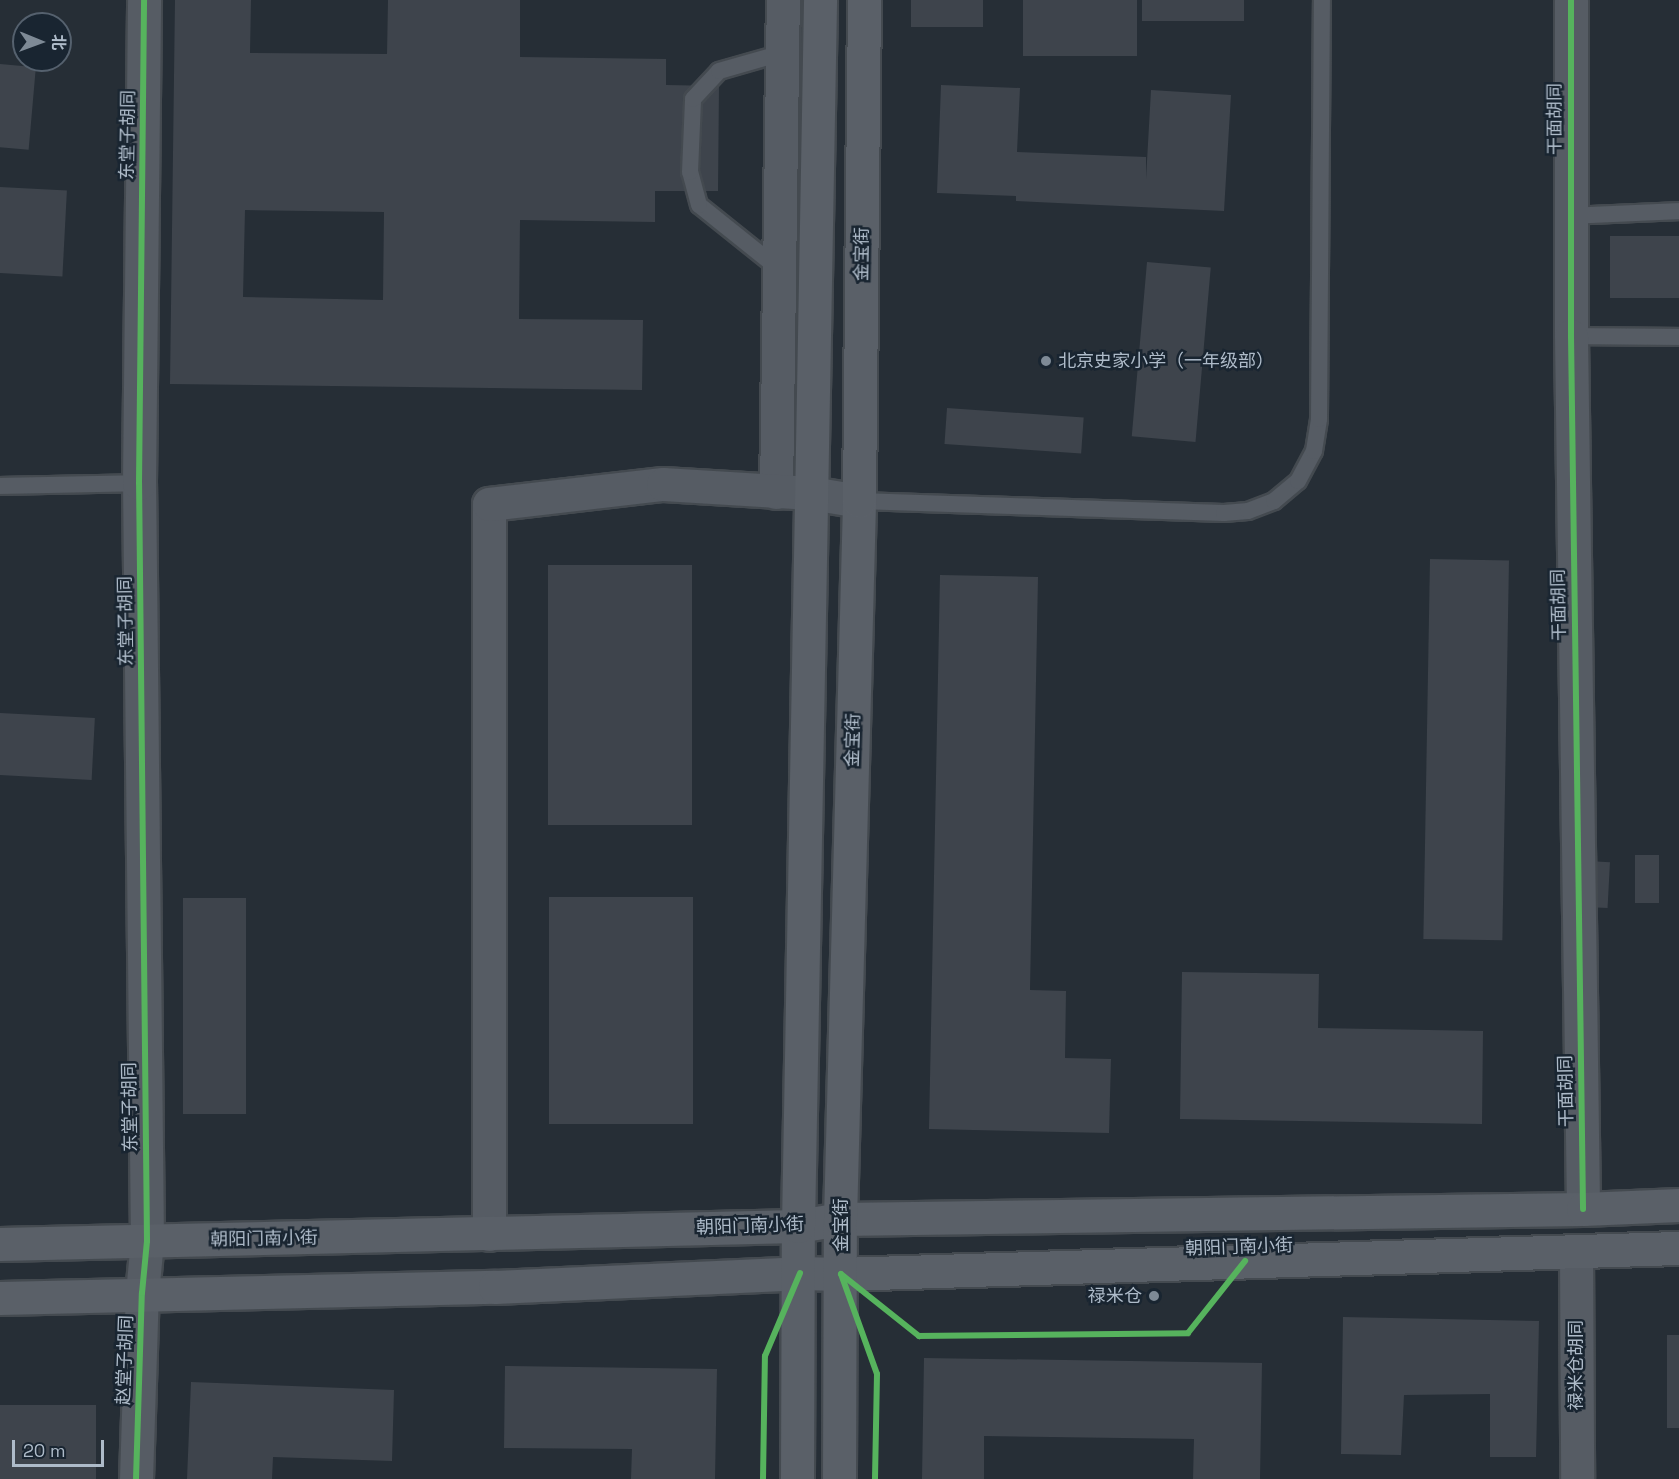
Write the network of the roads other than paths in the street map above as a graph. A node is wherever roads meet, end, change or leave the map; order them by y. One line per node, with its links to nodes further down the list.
1 (144, 0): 13 (street, 东堂子胡同)
2 (783, 0): 7 (street)
3 (820, 0): 16 (main road)
4 (864, 0): 17 (main road, 金宝街)
5 (1322, 0): 17 (lane)
6 (1571, 0): 9 (street, 干面胡同)
7 (782, 53): 10 (street); 10 (lane)
8 (1679, 211): 9 (lane)
9 (1570, 216): 11 (street, 干面胡同)
10 (779, 269): 15 (street)
11 (1570, 336): 12 (lane); 19 (street, 干面胡同)
12 (1679, 337)
13 (140, 483): 14 (lane); 23 (street, 东堂子胡同)
14 (0, 486)
15 (776, 492): 16 (street); 22 (street)
16 (811, 493): 17 (street); 21 (main road)
17 (859, 501): 20 (main road, 金宝街)
18 (1679, 1205): 19 (main road, 朝阳门南小街)
19 (1583, 1209): 20 (main road, 朝阳门南小街)
20 (840, 1219): 21 (main road, 朝阳门南小街); 28 (main road, 金宝街)
21 (798, 1226): 22 (main road, 朝阳门南小街); 27 (main road)
22 (489, 1234): 23 (main road, 朝阳门南小街)
23 (147, 1241): 24 (main road, 朝阳门南小街); 29 (street, 赵堂子胡同)
24 (0, 1244)
25 (1679, 1248): 26 (main road, 朝阳门南小街)
26 (1576, 1251): 28 (main road, 朝阳门南小街); 34 (street, 禄米仓胡同)
27 (800, 1273): 28 (main road, 朝阳门南小街); 29 (main road, 朝阳门南小街); 32 (main road)
28 (841, 1274): 33 (main road, 金宝街)
29 (142, 1293): 30 (main road, 朝阳门南小街); 31 (street, 赵堂子胡同)
30 (0, 1298)
31 (136, 1479)
32 (797, 1479)
33 (839, 1479)
34 (1577, 1479)

